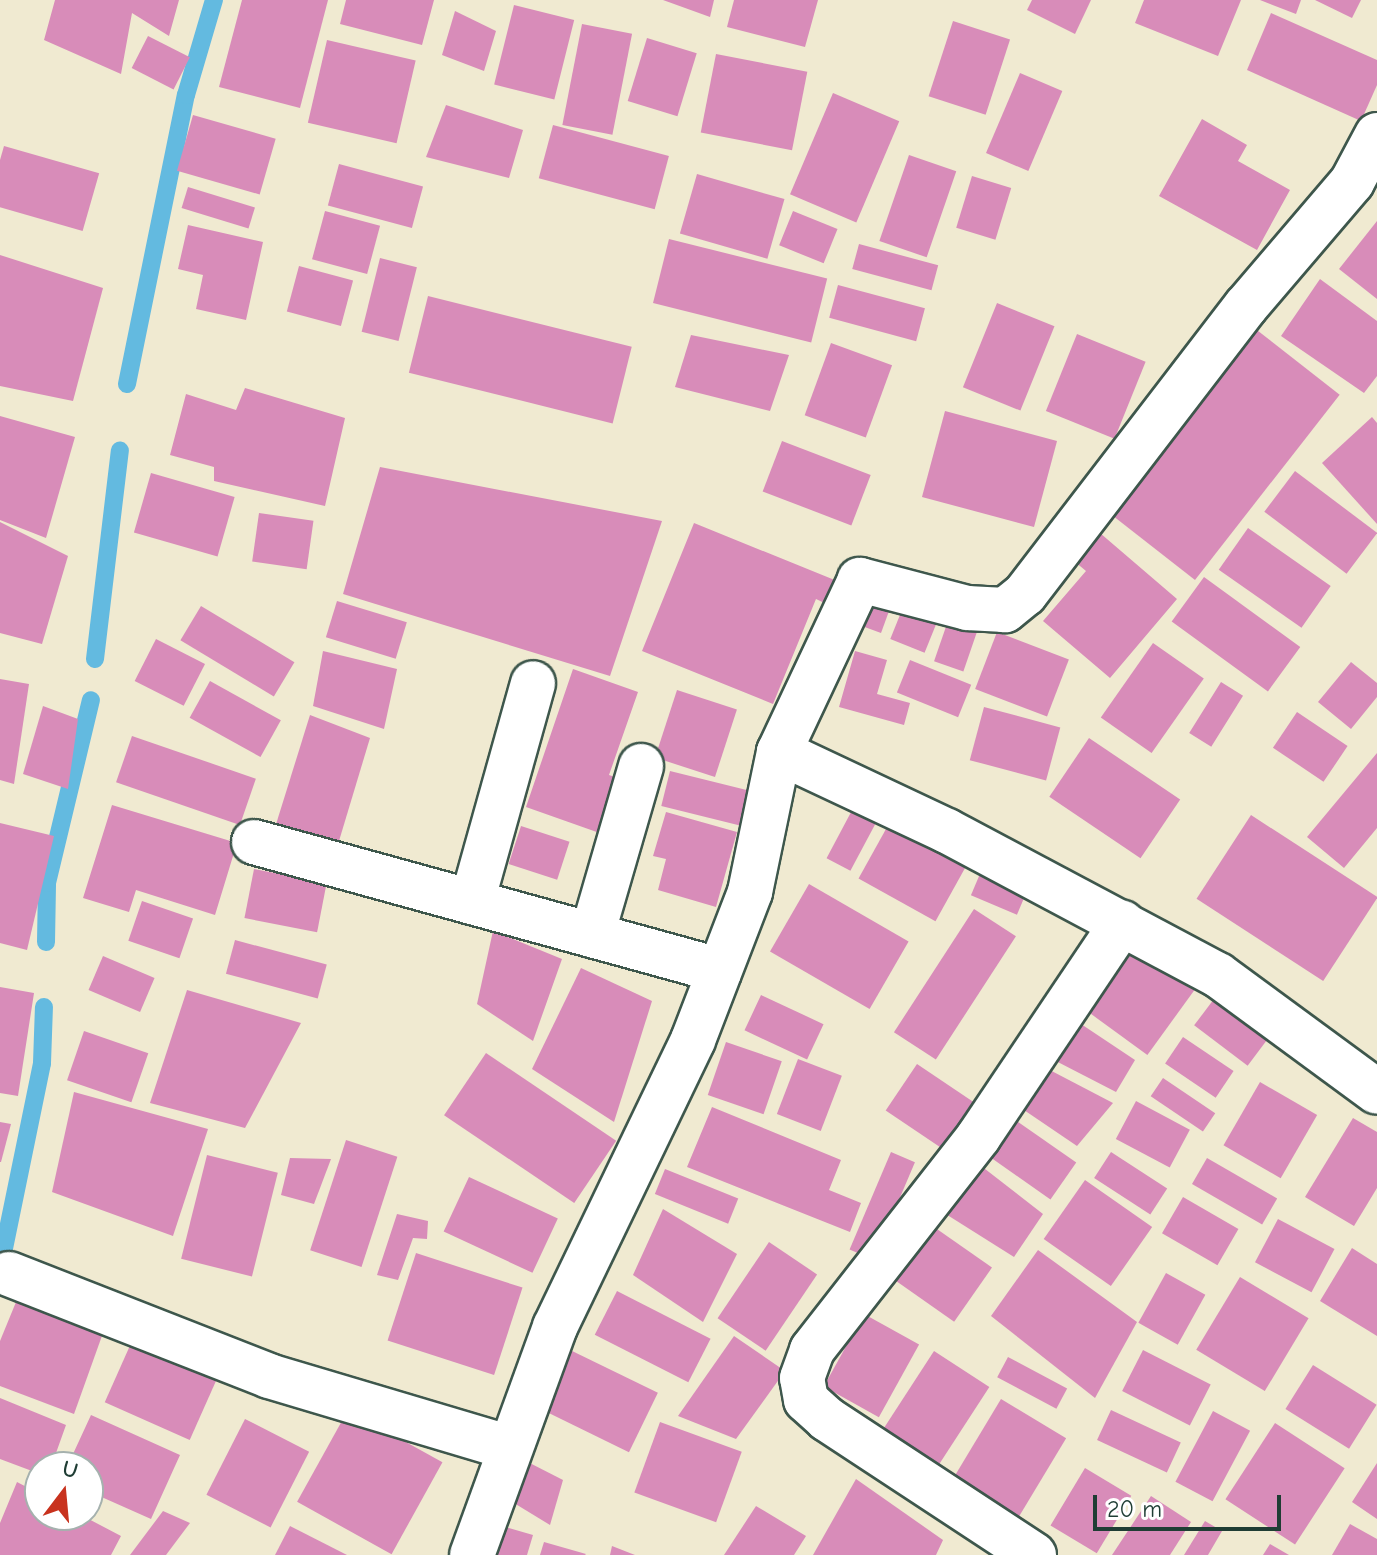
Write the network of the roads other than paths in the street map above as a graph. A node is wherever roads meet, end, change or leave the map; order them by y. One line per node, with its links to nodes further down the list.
1 (1377, 135): 3 (street)
2 (533, 683): 6 (street)
3 (779, 752): 7 (street); 9 (street)
4 (641, 766): 8 (street)
5 (254, 842): 6 (street)
6 (472, 902): 8 (street)
7 (1122, 923): 10 (street); 14 (street)
8 (592, 935): 9 (street)
9 (720, 970): 12 (street)
10 (1377, 1092)
11 (9, 1274): 12 (street)
12 (507, 1447): 13 (street)
13 (472, 1555)
14 (1034, 1555)

